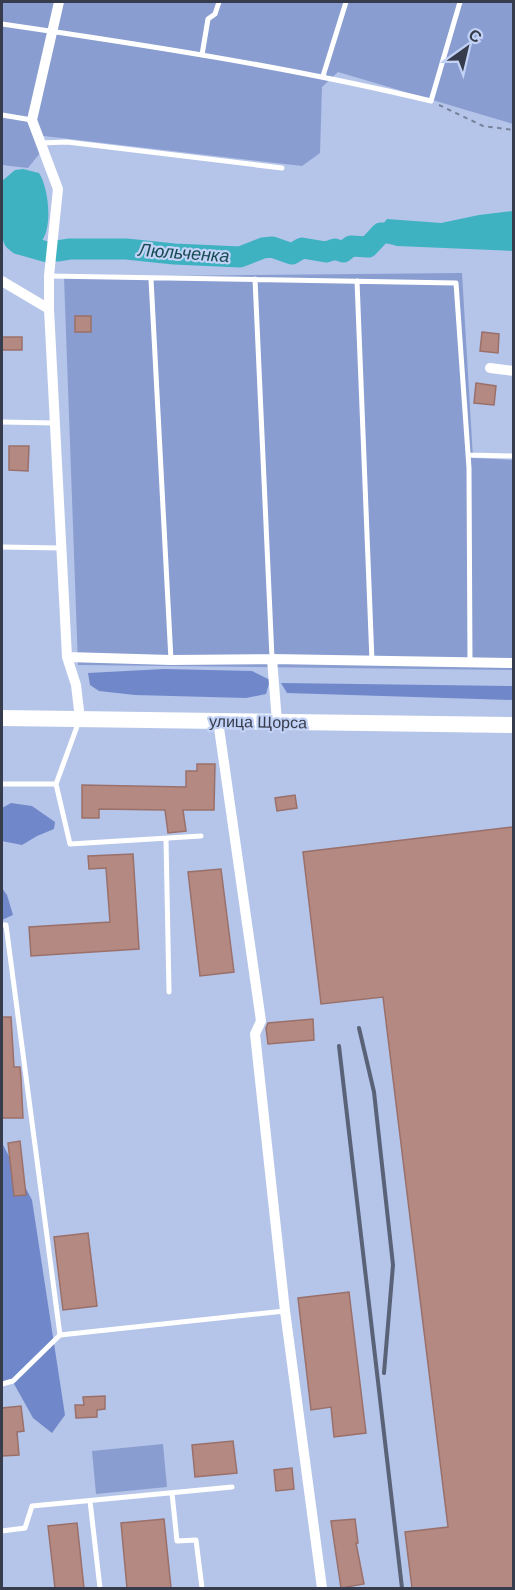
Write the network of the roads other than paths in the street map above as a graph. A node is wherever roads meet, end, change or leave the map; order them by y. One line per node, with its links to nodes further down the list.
1 (59, 2): 6 (street)
2 (219, 2): 7 (lane)
3 (346, 2): 8 (lane)
4 (460, 2): 8 (lane)
5 (2, 24): 6 (lane)
6 (51, 32): 7 (lane); 10 (street)
7 (202, 55): 8 (lane)
8 (323, 76)
9 (2, 115): 10 (lane)
10 (32, 120): 11 (street)
11 (39, 143): 12 (lane); 13 (street)
12 (282, 168)
13 (49, 276): 14 (lane); 18 (street)
14 (151, 279): 15 (lane); 29 (lane)
15 (255, 279): 17 (lane); 28 (lane)
16 (2, 281): 18 (street)
17 (357, 281): 23 (lane); 30 (lane)
18 (49, 309): 22 (street)
19 (490, 369): 20 (street)
20 (513, 370)
21 (2, 422): 22 (lane)
22 (56, 423): 26 (street)
23 (468, 455): 24 (lane); 31 (lane)
24 (513, 456)
25 (2, 547): 26 (lane)
26 (63, 548): 27 (street)
27 (68, 657): 29 (street); 34 (street)
28 (272, 659): 29 (street); 30 (street); 36 (street)
29 (171, 660)
30 (372, 661): 31 (street)
31 (470, 663): 32 (street)
32 (513, 663)
33 (2, 718): 34 (main road, улица Щорса)
34 (80, 719): 35 (main road, улица Щорса); 39 (lane)
35 (218, 721): 36 (main road, улица Щорса); 44 (street)
36 (277, 722): 37 (main road, улица Щорса)
37 (513, 725)
38 (2, 784): 39 (lane)
39 (56, 784): 41 (lane)
40 (201, 836): 41 (lane)
41 (166, 839): 43 (lane)
42 (2, 925): 45 (lane)
43 (169, 992)
44 (285, 1311): 45 (lane); 53 (street)
45 (60, 1335): 46 (lane)
46 (2, 1384)
47 (232, 1487): 48 (lane)
48 (172, 1493): 49 (lane); 52 (lane)
49 (90, 1501): 50 (lane); 51 (lane)
50 (2, 1531)
51 (100, 1588)
52 (202, 1588)
53 (322, 1588)

